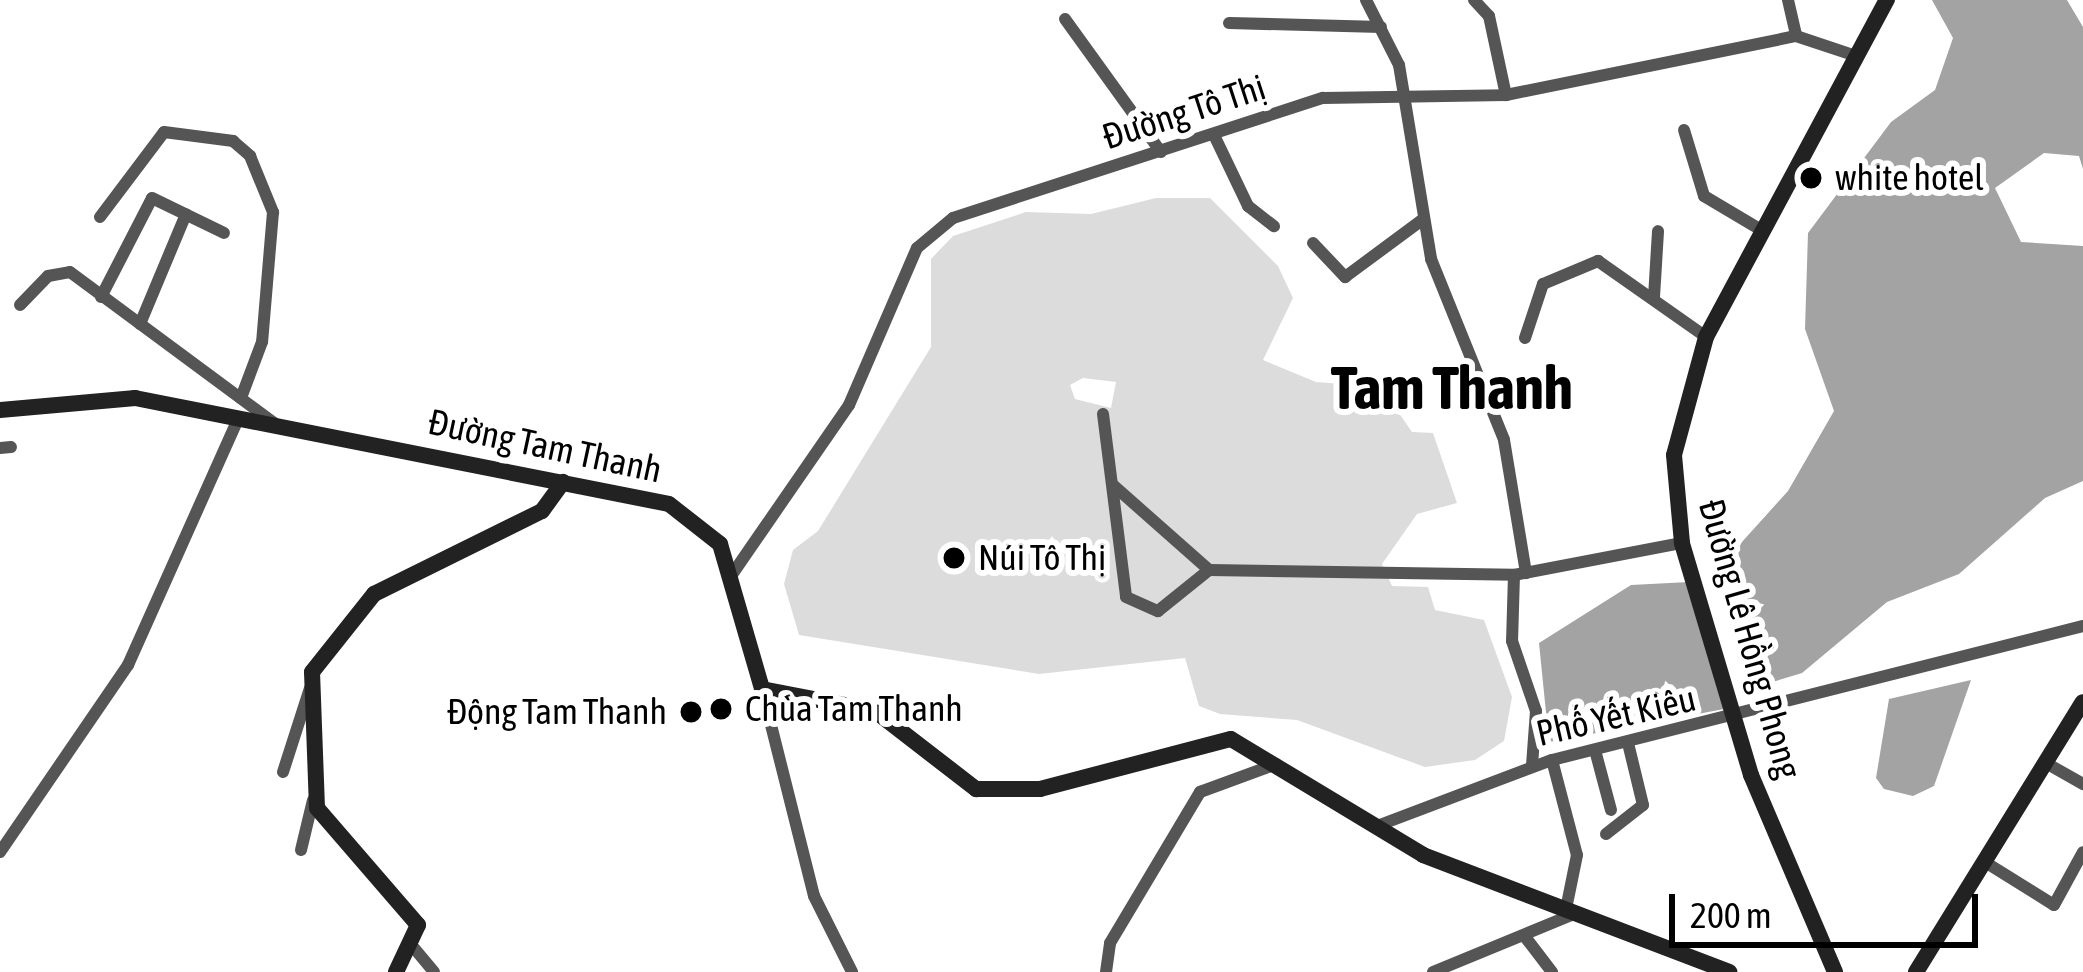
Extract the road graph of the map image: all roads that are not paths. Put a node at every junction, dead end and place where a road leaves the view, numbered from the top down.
1 (1366, 0) edge
2 (1474, 0) edge
3 (1788, 0) edge
4 (1887, 0) edge
5 (1065, 19) dead end
6 (1229, 23) dead end
7 (1381, 27) junction
8 (1796, 36) junction
9 (1856, 56) junction
10 (1506, 94) junction
11 (1407, 103) junction
12 (1684, 130) dead end
13 (1214, 135) junction
14 (1161, 152) junction
15 (186, 214) junction
16 (100, 217) dead end
17 (1422, 220) junction
18 (1274, 226) dead end
19 (1658, 231) dead end
20 (1763, 231) junction
21 (224, 233) dead end
22 (1313, 243) dead end
23 (101, 296) junction
24 (1654, 297) junction
25 (20, 305) dead end
26 (140, 324) junction
27 (1706, 337) junction
28 (1525, 338) dead end
29 (242, 398) junction
30 (0, 410) edge
31 (1102, 413) dead end
32 (238, 419) junction
33 (274, 424) junction
34 (1109, 479) junction
35 (562, 482) junction
36 (1682, 543) junction
37 (1209, 570) junction
38 (1520, 574) junction
39 (731, 576) junction
40 (2083, 626) edge
41 (310, 688) junction
42 (762, 688) junction
43 (2083, 703) edge
44 (1734, 719) junction
45 (1628, 743) junction
46 (1595, 751) junction
47 (1552, 760) junction
48 (1282, 762) junction
49 (2046, 763) junction
50 (1532, 766) junction
51 (283, 772) dead end
52 (2083, 784) edge
53 (313, 799) junction
54 (1611, 810) dead end
55 (1377, 826) junction
56 (1606, 834) dead end
57 (301, 850) dead end
58 (0, 852) edge
59 (2083, 852) edge
60 (1985, 862) junction
61 (1572, 910) junction
62 (1526, 938) junction
63 (414, 947) junction
64 (396, 972) edge
65 (434, 972) edge
66 (852, 972) edge
67 (1106, 972) edge
68 (1433, 972) edge
69 (1552, 972) edge
70 (1729, 972) edge
71 (1835, 972) edge
72 (1916, 972) edge

1 - 7 street
2 - 10 street
3 - 8 street
4 - 9 street, Đường Lê Hồng Phong
5 - 14 street
6 - 7 street
7 - 11 street
8 - 9 street, Đường Tô Thị
8 - 10 street, Đường Tô Thị
9 - 20 street, Đường Lê Hồng Phong
10 - 11 street, Đường Tô Thị
11 - 13 street, Đường Tô Thị
11 - 17 street
12 - 20 street
13 - 14 street, Đường Tô Thị
13 - 18 street
14 - 39 street, Đường Tô Thị
15 - 21 street
15 - 23 street
15 - 26 street
16 - 29 street
17 - 22 street
17 - 38 street
19 - 24 street
20 - 27 street, Đường Lê Hồng Phong
23 - 25 street
23 - 26 street
24 - 27 street
24 - 28 street
26 - 29 street
27 - 36 street, Đường Lê Hồng Phong
29 - 33 street
30 - 32 street, Đường Tam Thanh
31 - 34 street
32 - 33 street, Đường Tam Thanh
32 - 58 street
33 - 35 street, Đường Tam Thanh
34 - 37 street
34 - 37 street
35 - 39 street, Đường Tam Thanh
35 - 41 street
36 - 38 street
36 - 44 street, Đường Lê Hồng Phong
37 - 38 street
38 - 50 street
39 - 42 street, Đường Tam Thanh
40 - 44 street, Phố Yết Kiêu
41 - 51 street
41 - 53 street
42 - 48 street
42 - 66 street
43 - 49 street
44 - 45 street, Phố Yết Kiêu
44 - 71 street, Đường Lê Hồng Phong
45 - 46 street, Phố Yết Kiêu
45 - 56 street
46 - 47 street, Phố Yết Kiêu
46 - 54 street
47 - 50 street, Phố Yết Kiêu
47 - 61 street
48 - 55 street
48 - 67 street
49 - 52 street
49 - 60 street
50 - 55 street, Phố Yết Kiêu
53 - 57 street
53 - 63 street
55 - 61 street
59 - 60 street
60 - 72 street
61 - 62 street
61 - 70 street
62 - 68 street
62 - 69 street
63 - 64 street
63 - 65 street

